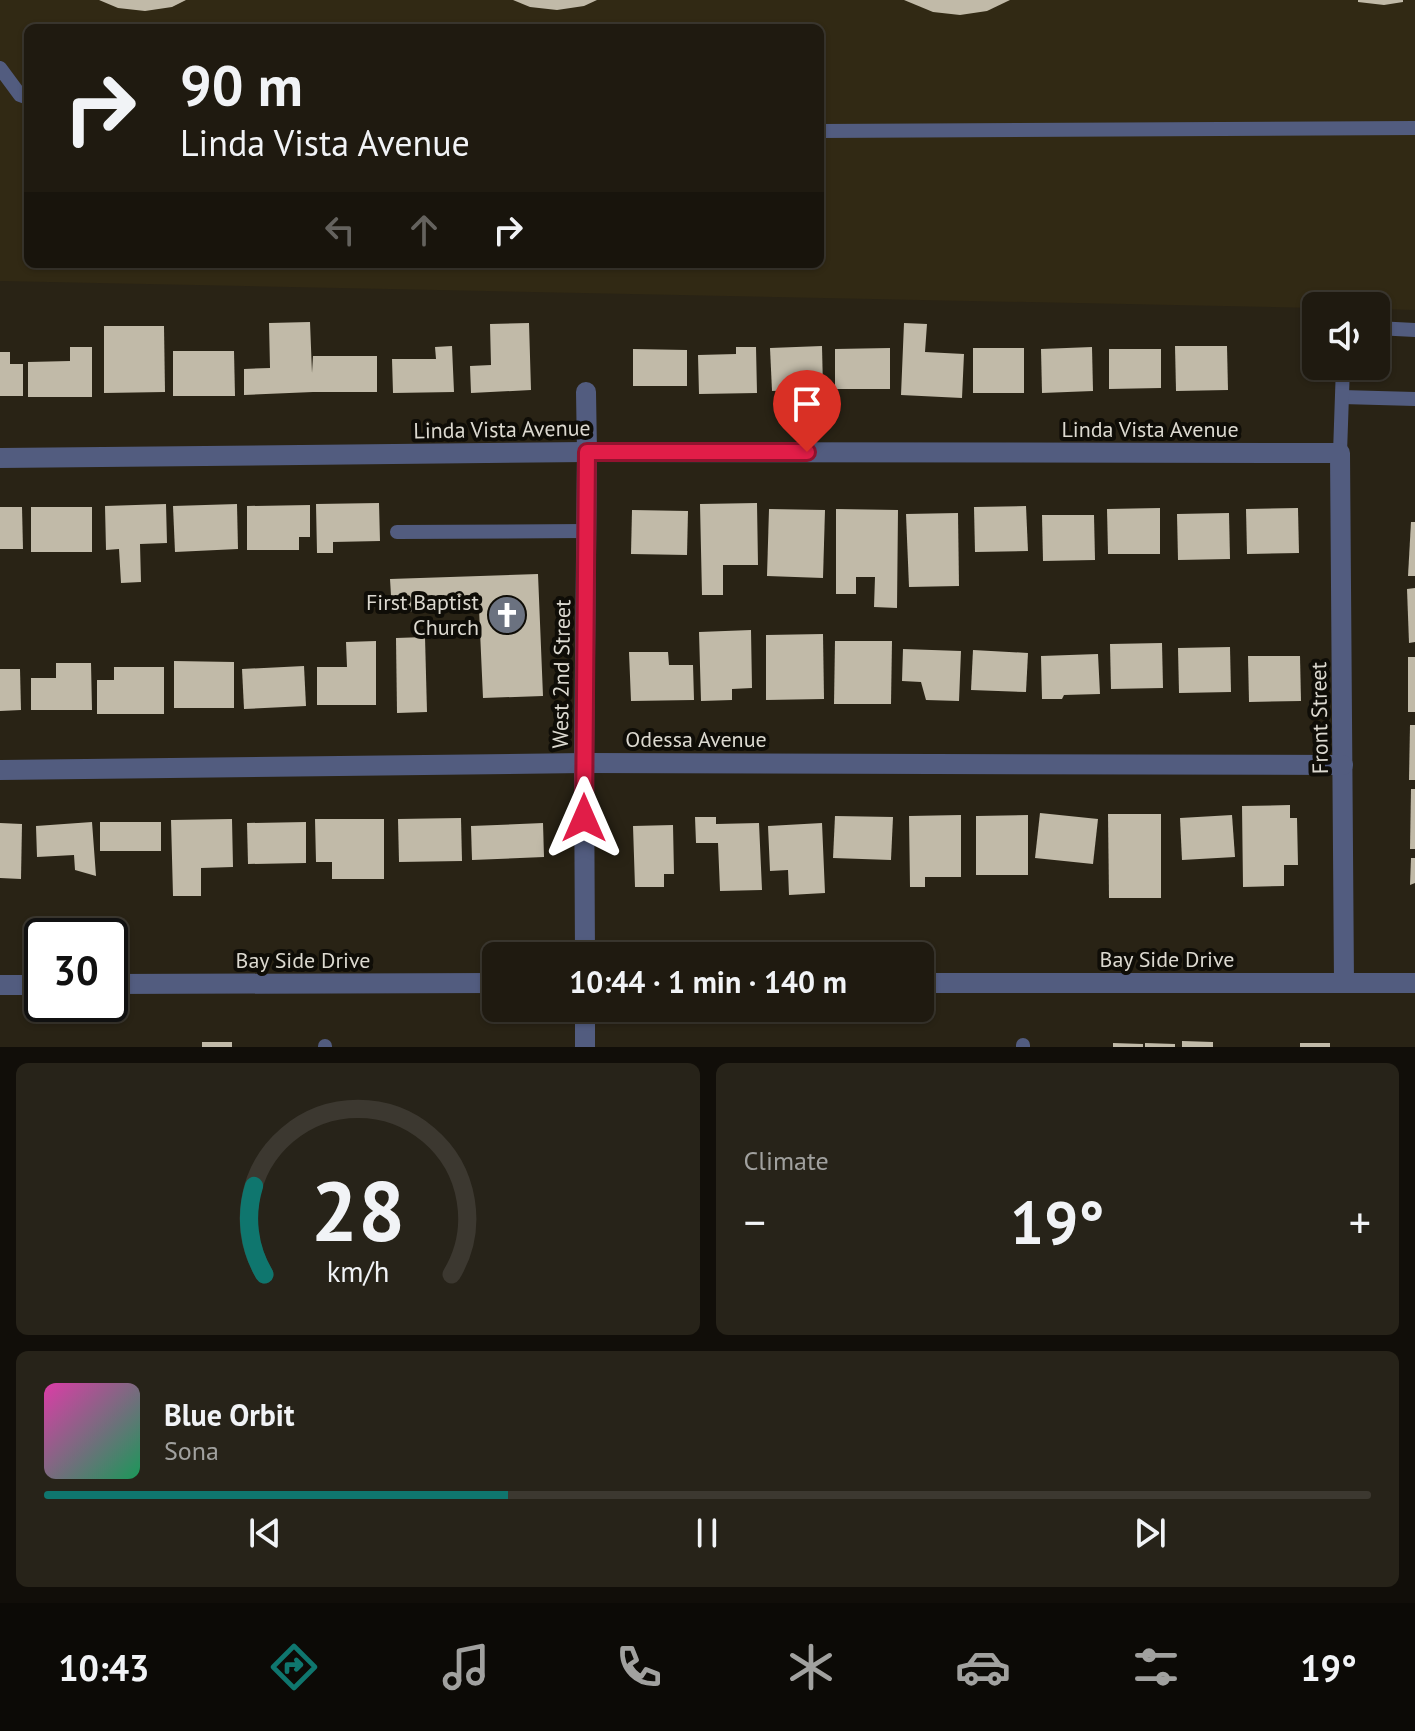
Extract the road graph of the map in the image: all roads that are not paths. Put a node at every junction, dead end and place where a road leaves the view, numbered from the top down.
1 (0, 68) edge
2 (24, 96) edge
3 (1415, 128) edge
4 (824, 131) edge
5 (1390, 329) edge
6 (1415, 330) edge
7 (1343, 380) edge
8 (586, 392) dead end
9 (1342, 397) junction
10 (1415, 399) edge
11 (587, 452) junction
12 (1340, 453) junction
13 (0, 458) edge
14 (586, 531) junction
15 (397, 532) dead end
16 (584, 763) junction
17 (1343, 765) junction
18 (0, 770) edge
19 (585, 942) edge
20 (482, 983) edge
21 (934, 983) edge
22 (1344, 983) junction
23 (1415, 983) edge
24 (128, 984) edge
25 (0, 985) edge
26 (24, 985) edge
27 (585, 1022) edge
28 (585, 1047) edge

1 - 2 lane
3 - 4 lane
5 - 6 lane
7 - 9 lane
8 - 11 street, West 2nd Street
9 - 10 lane
9 - 12 lane
11 - 12 street, Linda Vista Avenue
11 - 13 street, Linda Vista Avenue
11 - 14 street, West 2nd Street
12 - 17 street, Front Street
14 - 15 lane
14 - 16 street, West 2nd Street
16 - 17 street, Odessa Avenue
16 - 18 street, Odessa Avenue
16 - 19 street, West 2nd Street
17 - 22 street, Front Street
20 - 24 street, Bay Side Drive
21 - 22 street, Bay Side Drive
22 - 23 street, Bay Side Drive
25 - 26 street
27 - 28 street

